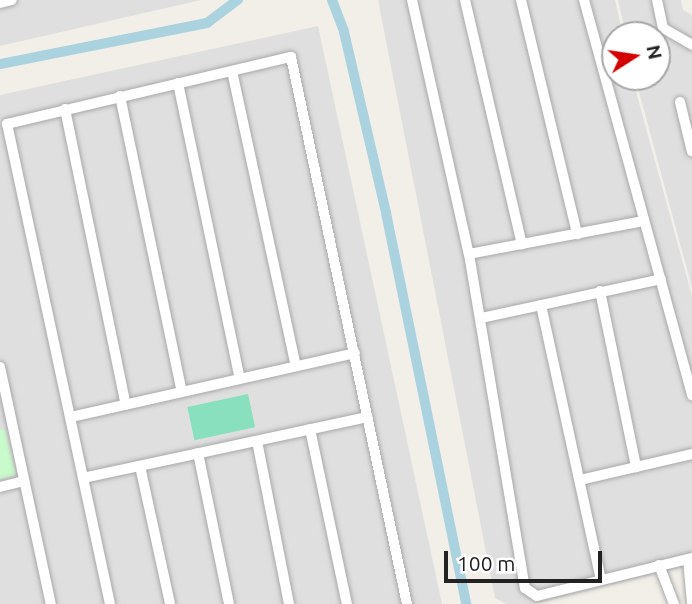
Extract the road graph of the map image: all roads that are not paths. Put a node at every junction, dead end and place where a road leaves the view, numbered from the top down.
1 (12, 0) edge
2 (412, 0) edge
3 (465, 0) edge
4 (521, 0) edge
5 (584, 0) edge
6 (657, 0) edge
7 (0, 3) edge
8 (692, 46) edge
9 (232, 71) junction
10 (178, 83) junction
11 (120, 96) junction
12 (680, 102) dead end
13 (65, 109) junction
14 (691, 146) edge
15 (645, 221) junction
16 (577, 234) junction
17 (522, 244) junction
18 (469, 254) junction
19 (661, 279) junction
20 (600, 291) junction
21 (541, 304) junction
22 (481, 318) junction
23 (355, 352) junction
24 (296, 366) junction
25 (0, 367) edge
26 (240, 379) junction
27 (182, 392) junction
28 (692, 396) edge
29 (126, 405) junction
30 (71, 417) junction
31 (368, 417) junction
32 (5, 421) edge
33 (310, 429) junction
34 (257, 441) junction
35 (198, 453) junction
36 (692, 454) edge
37 (140, 466) junction
38 (636, 467) junction
39 (83, 478) junction
40 (580, 480) junction
41 (24, 481) junction
42 (0, 487) edge
43 (690, 559) edge
44 (659, 565) junction
45 (601, 580) junction
46 (692, 603) edge
47 (51, 604) edge
48 (110, 604) edge
49 (170, 604) edge
50 (229, 604) edge
51 (289, 604) edge
52 (347, 604) edge
53 (407, 604) edge
54 (674, 604) edge

1 - 7 street
2 - 18 street
3 - 17 street
4 - 16 street
5 - 15 street
6 - 8 street
9 - 10 street
9 - 23 street
9 - 24 street
10 - 11 street
10 - 26 street
11 - 13 street
11 - 27 street
12 - 14 street
13 - 29 street
13 - 30 street
15 - 16 street
15 - 19 street
16 - 17 street
17 - 18 street
18 - 22 street
19 - 20 street
19 - 28 street
20 - 21 street
20 - 38 street
21 - 22 street
21 - 40 street
22 - 45 street
23 - 24 street
23 - 31 street
24 - 26 street
25 - 32 street
26 - 27 street
27 - 29 street
29 - 30 street
30 - 39 street
31 - 33 street
31 - 53 street
32 - 41 street
33 - 34 street
33 - 52 street
34 - 35 street
34 - 51 street
35 - 37 street
35 - 50 street
36 - 38 street
37 - 39 street
37 - 49 street
38 - 40 street
39 - 48 street
40 - 45 street
41 - 42 street
41 - 47 street
43 - 44 street
43 - 46 street
44 - 45 street
44 - 54 street

